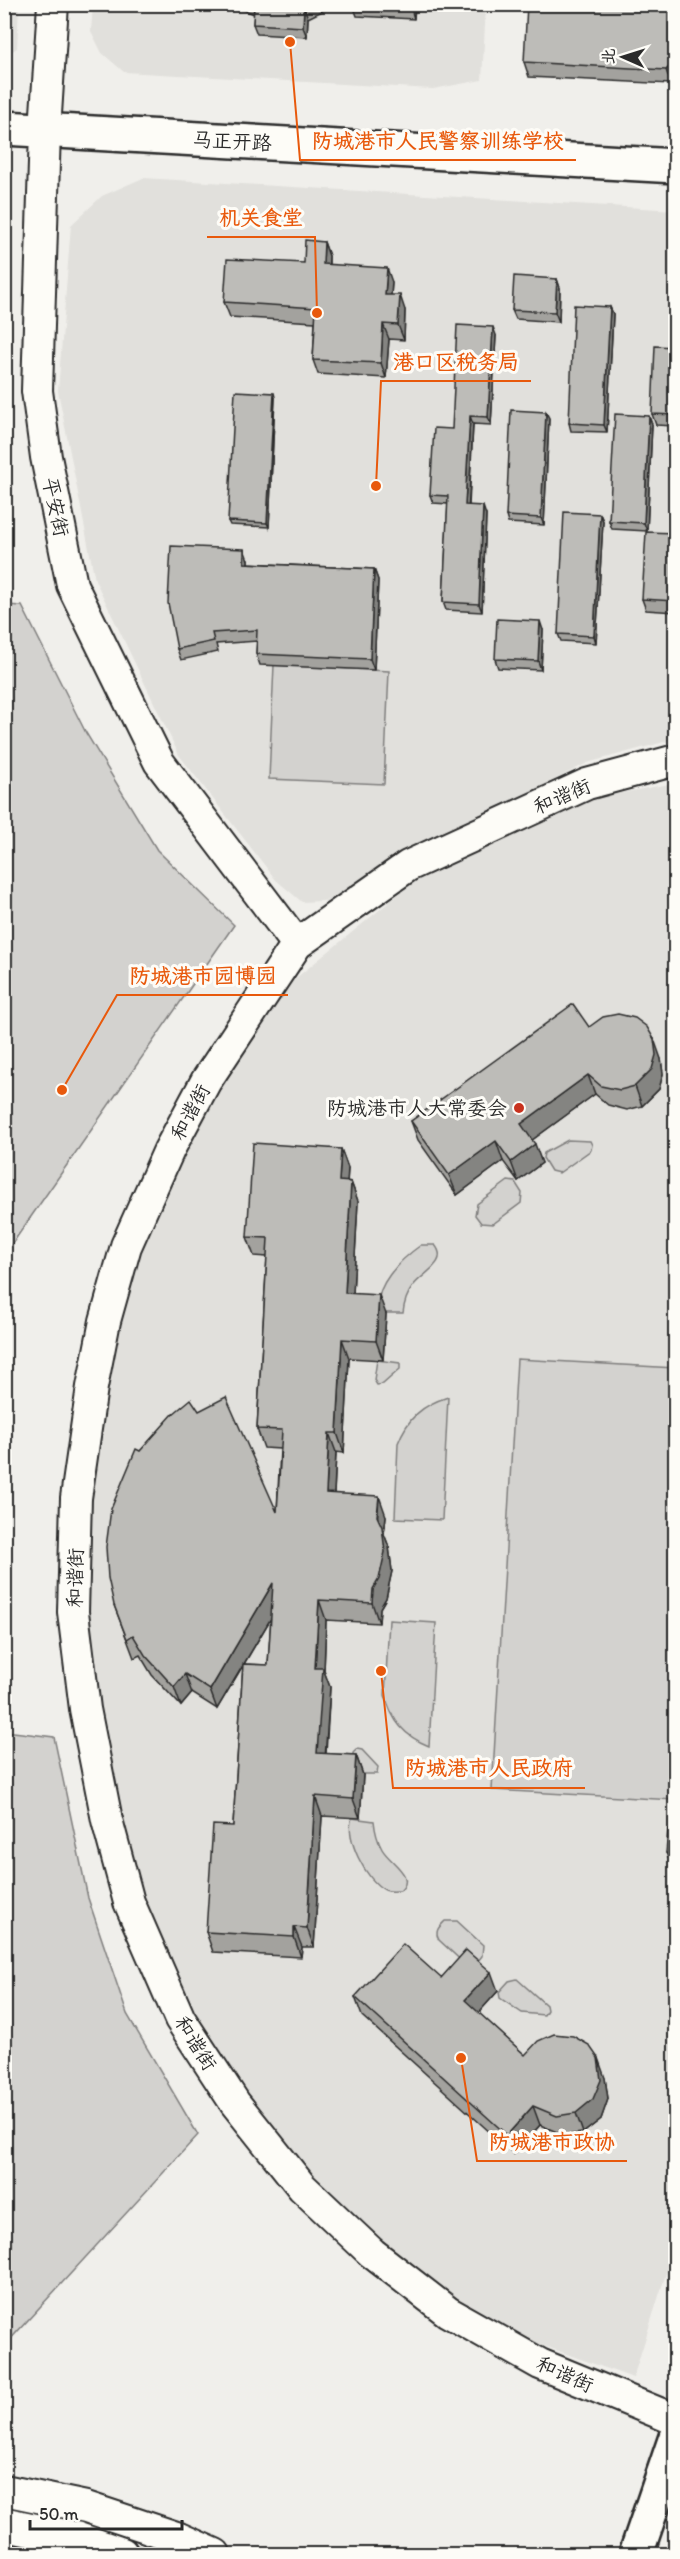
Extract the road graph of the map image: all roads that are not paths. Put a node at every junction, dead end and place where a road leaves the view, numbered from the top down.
1 (53, 4) edge
2 (4, 128) edge
3 (45, 130) junction
4 (675, 166) edge
5 (675, 760) edge
6 (297, 944) junction
7 (675, 2420) edge
8 (675, 2437) edge
9 (4, 2490) edge
10 (4, 2524) edge
11 (121, 2554) edge
12 (215, 2554) edge
13 (636, 2554) edge

1 - 3 street, 平安街
2 - 3 main road, 马正开路
3 - 4 main road, 马正开路
3 - 6 street, 平安街
5 - 6 street, 和谐街
6 - 7 street, 和谐街
8 - 13 main road
9 - 12 street
10 - 11 main road

